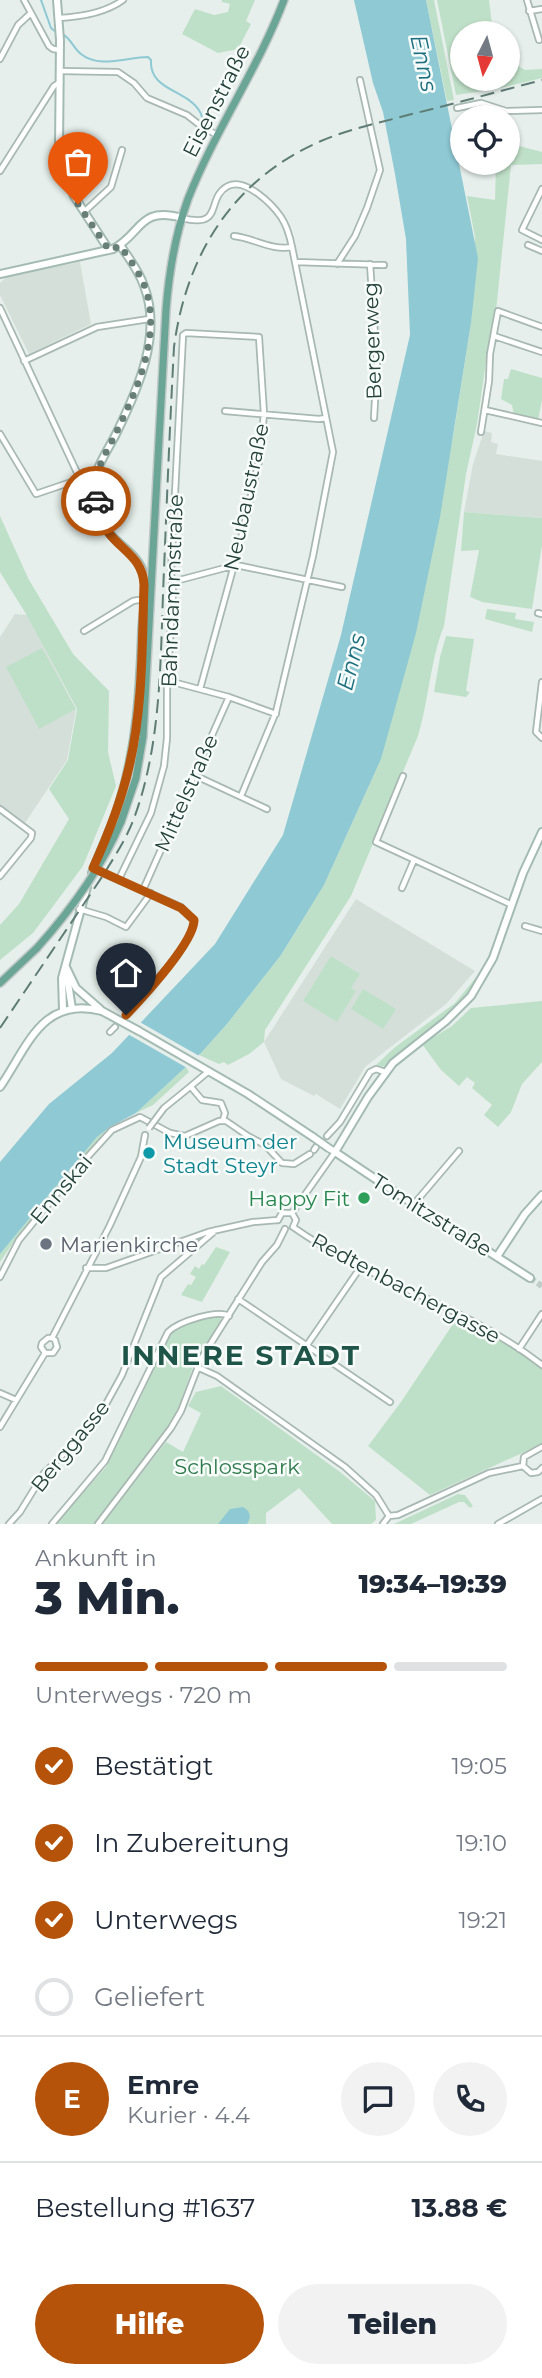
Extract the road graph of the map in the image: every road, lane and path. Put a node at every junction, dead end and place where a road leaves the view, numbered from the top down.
1 (24, 0) edge
2 (57, 0) edge
3 (123, 0) edge
4 (284, 0) edge
5 (527, 0) edge
6 (542, 9) edge
7 (529, 11) junction
8 (31, 13) junction
9 (58, 18) junction
10 (539, 40) dead end
11 (60, 50) junction
12 (0, 59) edge
13 (60, 71) junction
14 (360, 80) dead end
15 (60, 82) junction
16 (542, 110) edge
17 (520, 111) edge
18 (217, 135) junction
19 (122, 150) dead end
20 (0, 171) edge
21 (542, 189) edge
22 (83, 213) junction
23 (182, 218) junction
24 (542, 232) edge
25 (233, 236) dead end
26 (540, 239) edge
27 (528, 245) dead end
28 (120, 246) junction
29 (292, 247) junction
30 (109, 250) junction
31 (542, 251) edge
32 (296, 262) junction
33 (337, 264) junction
34 (370, 264) junction
35 (384, 265) dead end
36 (0, 274) edge
37 (0, 308) edge
38 (149, 318) junction
39 (542, 327) edge
40 (224, 334) joint
41 (494, 336) junction
42 (542, 352) edge
43 (24, 361) junction
44 (485, 410) junction
45 (225, 411) dead end
46 (264, 414) junction
47 (326, 418) junction
48 (374, 418) dead end
49 (542, 424) edge
50 (481, 432) dead end
51 (0, 434) edge
52 (80, 479) junction
53 (94, 480) junction
54 (233, 565) junction
55 (307, 580) junction
56 (172, 582) junction
57 (342, 587) dead end
58 (144, 599) junction
59 (84, 631) dead end
60 (169, 681) junction
61 (542, 682) edge
62 (200, 689) junction
63 (229, 697) junction
64 (276, 714) junction
65 (542, 738) edge
66 (194, 775) junction
67 (403, 776) dead end
68 (241, 796) junction
69 (0, 809) edge
70 (267, 809) dead end
71 (542, 832) edge
72 (414, 860) junction
73 (93, 868) junction
74 (0, 876) edge
75 (120, 879) junction
76 (402, 888) dead end
77 (143, 890) junction
78 (150, 893) junction
79 (512, 905) junction
80 (79, 909) junction
81 (525, 926) dead end
82 (542, 930) edge
83 (65, 965) junction
84 (0, 983) edge
85 (72, 1009) junction
86 (63, 1010) junction
87 (102, 1011) junction
88 (126, 1015) dead end
89 (115, 1027) dead end
90 (110, 1032) dead end
91 (209, 1071) junction
92 (385, 1072) junction
93 (0, 1087) edge
94 (191, 1087) junction
95 (223, 1120) junction
96 (149, 1128) dead end
97 (145, 1135) dead end
98 (327, 1136) dead end
99 (332, 1150) junction
100 (313, 1151) dead end
101 (460, 1151) dead end
102 (542, 1195) edge
103 (414, 1205) junction
104 (292, 1213) junction
105 (278, 1220) junction
106 (293, 1227) junction
107 (285, 1229) junction
108 (216, 1230) junction
109 (498, 1255) junction
110 (86, 1268) junction
111 (360, 1268) junction
112 (0, 1277) edge
113 (530, 1278) tunnel mouth
114 (238, 1299) junction
115 (542, 1314) edge
116 (229, 1315) junction
117 (52, 1338) junction
118 (307, 1346) junction
119 (519, 1349) junction
120 (45, 1353) junction
121 (542, 1365) edge
122 (197, 1367) junction
123 (0, 1393) edge
124 (16, 1400) junction
125 (390, 1402) dead end
126 (0, 1427) edge
127 (542, 1447) edge
128 (523, 1466) junction
129 (542, 1468) edge
130 (542, 1499) edge
131 (389, 1516) junction
132 (9, 1524) edge
133 (52, 1524) edge
134 (98, 1524) edge
135 (383, 1524) edge
136 (498, 1524) edge

1 - 8 street
2 - 9 street
3 - 9 street
4 - 18 main road, Eisenstraße
5 - 7 street
6 - 7 street
7 - 10 street
8 - 11 street
8 - 12 street
9 - 11 street
11 - 13 street
13 - 15 street
13 - 18 street
14 - 33 street, Bergerweg
15 - 20 street
15 - 22 street
16 - 17 street
18 - 23 main road, Eisenstraße
19 - 22 street
21 - 26 street
22 - 30 street
23 - 28 street
23 - 29 street
23 - 84 main road, Eisenstraße, bridge
24 - 26 street
25 - 29 street
27 - 31 street
28 - 30 street
28 - 38 street
29 - 32 street
30 - 36 street
32 - 33 street, Bergerweg
32 - 47 street
33 - 34 street, Bergerweg
34 - 35 street, Bergerweg
34 - 48 street, Bergerweg
37 - 43 street
38 - 43 street
38 - 53 street
39 - 41 street
40 - 46 street, Neubaustraße
40 - 56 street, Bahndammstraße
41 - 42 street
41 - 44 street
43 - 52 street
44 - 49 street
44 - 50 street
45 - 46 street
46 - 47 street
46 - 54 street, Neubaustraße
47 - 55 street
51 - 52 street
52 - 53 street
53 - 58 street
54 - 55 street
54 - 56 street
54 - 62 street, Neubaustraße
55 - 57 street
55 - 64 street
56 - 60 street, Bahndammstraße
58 - 59 street
58 - 73 street
60 - 62 street
60 - 75 street, Bahndammstraße
61 - 65 street
62 - 63 street
63 - 64 street
63 - 66 street, Mittelstraße
64 - 68 street
66 - 68 street
66 - 77 street, Mittelstraße
67 - 72 street
68 - 70 street
69 - 74 street
71 - 79 street
72 - 76 street
72 - 79 street
73 - 75 street
73 - 80 street
75 - 77 street
77 - 78 street
78 - 80 street
78 - 88 street
79 - 92 street
80 - 83 street
81 - 82 street
83 - 85 street
83 - 86 street
83 - 87 street
85 - 86 street
85 - 87 street
86 - 93 street
87 - 91 street, Tomitzstraße, bridge
89 - 90 street
91 - 94 street
91 - 99 street, Tomitzstraße, bridge
92 - 98 street
92 - 99 street
94 - 95 street
94 - 96 street, bridge
95 - 100 street
95 - 112 street, Ennskai
97 - 110 street
99 - 103 street, Tomitzstraße
99 - 104 street
101 - 103 street
102 - 109 street
103 - 109 street, Tomitzstraße
104 - 105 street
104 - 106 street
105 - 107 street
105 - 108 street
106 - 107 street
106 - 111 street, Redtenbachergasse
107 - 114 street
108 - 110 street
108 - 132 street, Berggasse
109 - 113 street, Tomitzstraße
110 - 117 street
111 - 118 street
111 - 119 street, Redtenbachergasse
114 - 116 street
114 - 118 street
115 - 119 street
116 - 122 street
116 - 133 street
117 - 120 street
117 - 120 street
118 - 125 street
119 - 121 street, Redtenbachergasse
120 - 124 street
122 - 131 street
122 - 134 street
123 - 124 street
124 - 126 street
127 - 128 street
128 - 129 street
128 - 131 street
130 - 136 street
131 - 135 street

